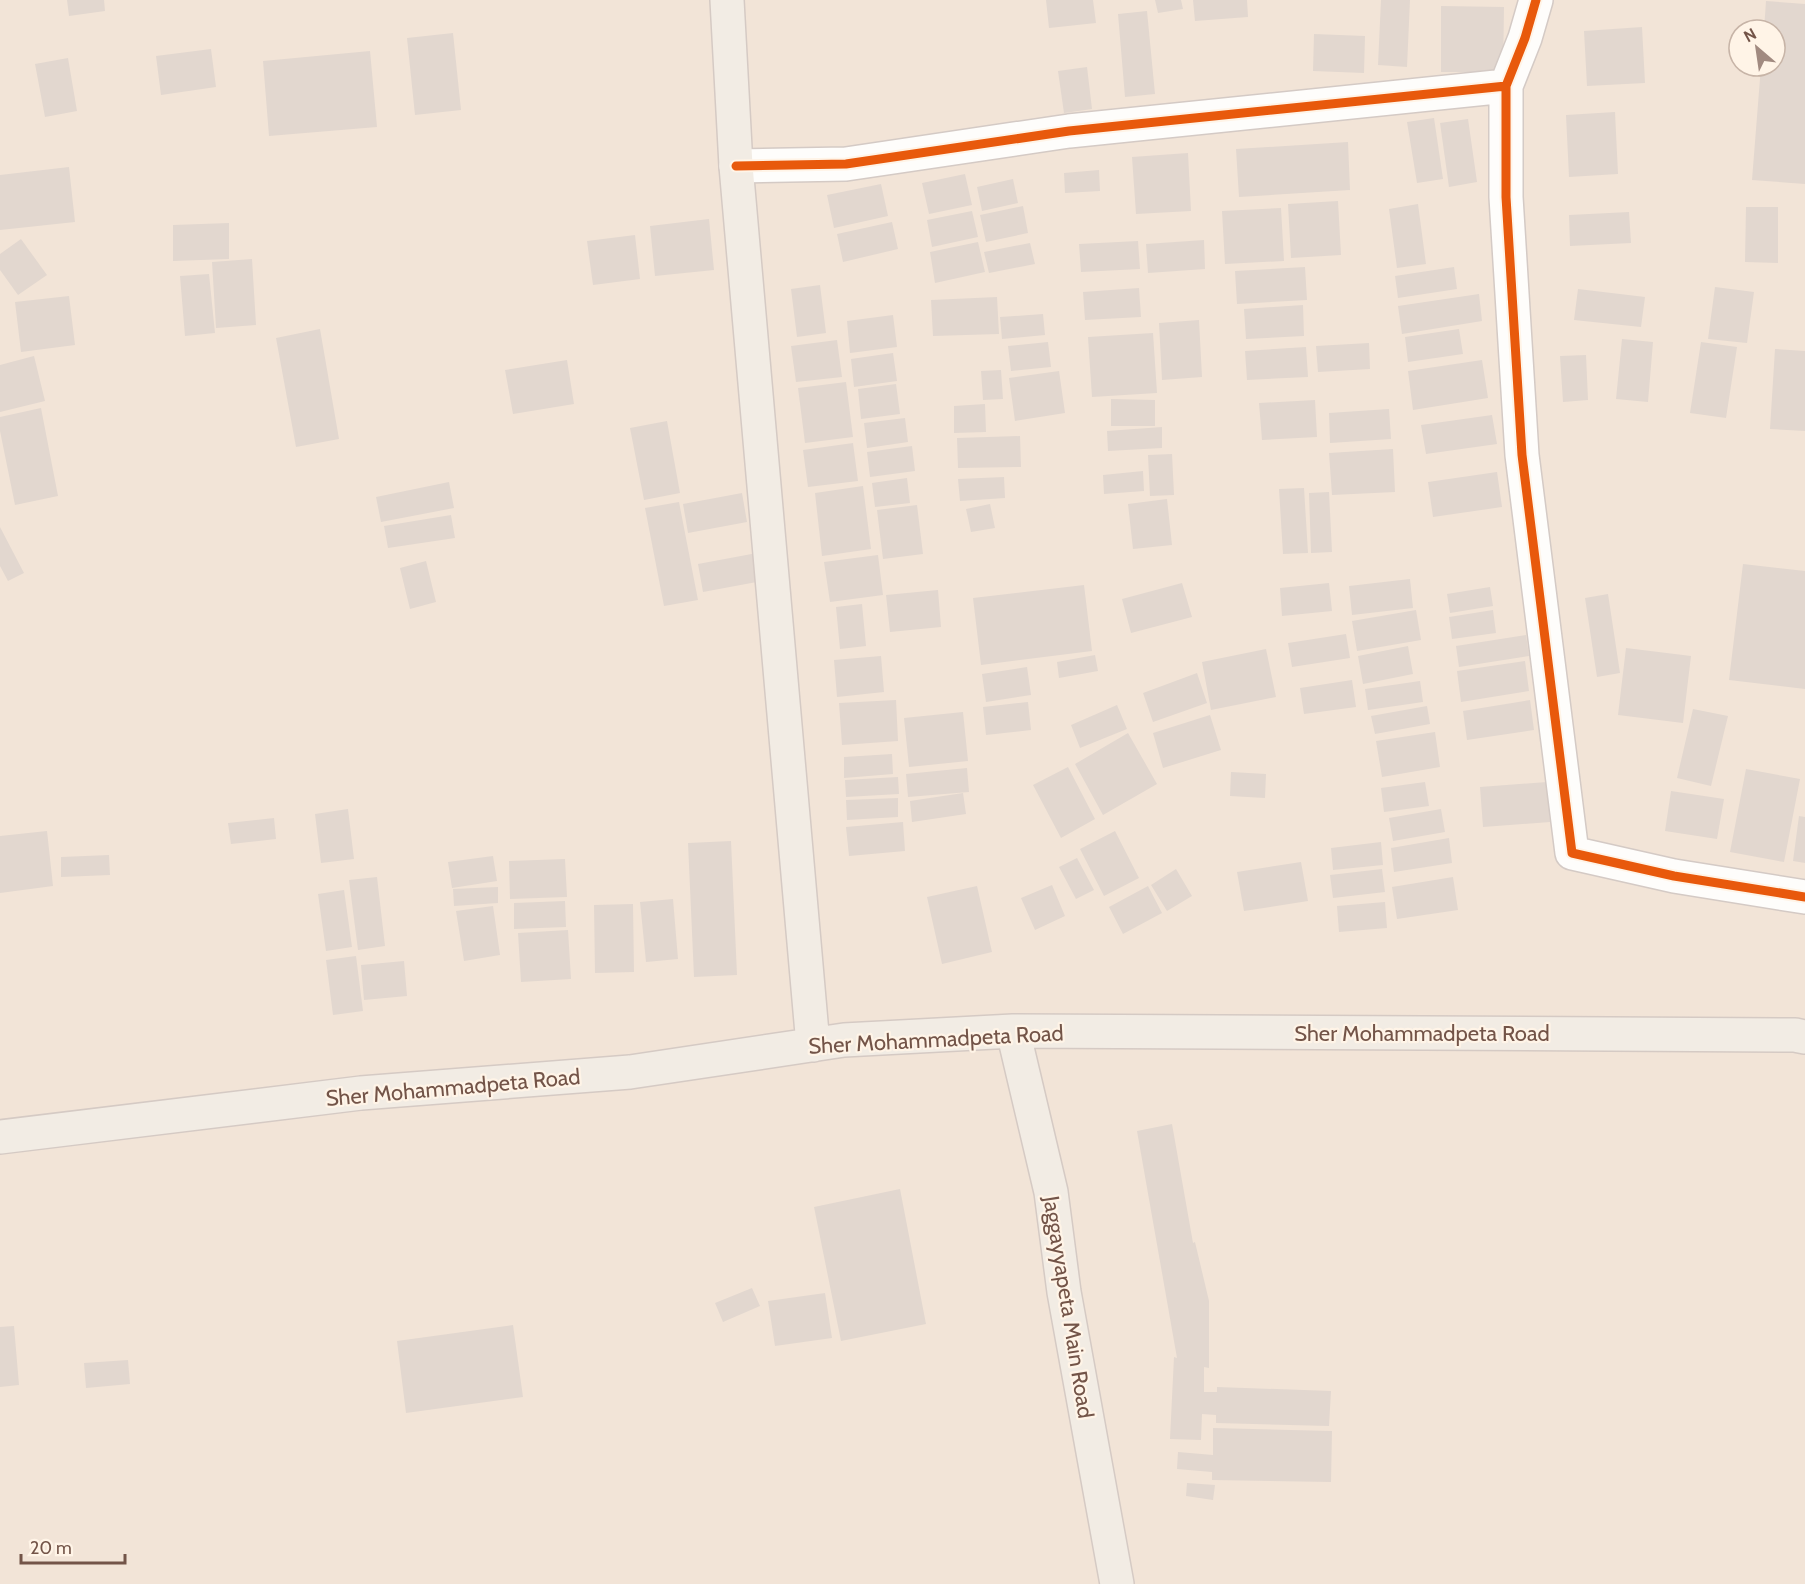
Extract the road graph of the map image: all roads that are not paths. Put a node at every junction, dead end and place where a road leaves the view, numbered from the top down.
1 (727, 0) edge
2 (1536, 0) edge
3 (1506, 86) junction
4 (736, 166) junction
5 (1805, 897) edge
6 (1013, 1031) junction
7 (1805, 1037) edge
8 (813, 1045) junction
9 (0, 1137) edge
10 (1117, 1584) edge

1 - 4 main road
2 - 3 street
3 - 4 street
3 - 5 street
4 - 8 main road
6 - 7 main road, Sher Mohammadpeta Road
6 - 8 main road, Sher Mohammadpeta Road
6 - 10 main road, Jaggayyapeta Main Road
8 - 9 main road, Sher Mohammadpeta Road

